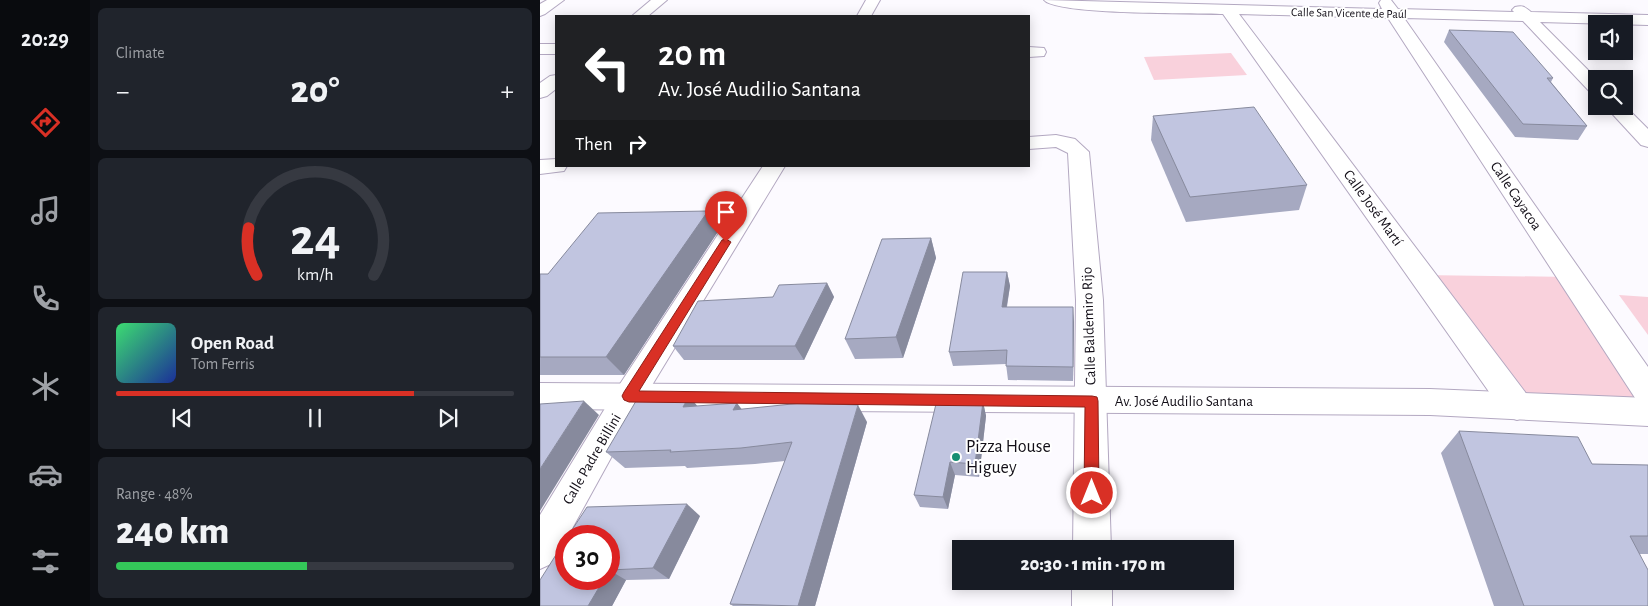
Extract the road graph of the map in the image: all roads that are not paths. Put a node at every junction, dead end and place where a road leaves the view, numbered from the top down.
1 (557, 0) edge
2 (660, 0) edge
3 (873, 0) edge
4 (1051, 0) edge
5 (1510, 0) edge
6 (1636, 4) dead end
7 (1201, 5) edge
8 (1260, 6) edge
9 (1388, 7) edge
10 (540, 11) edge
11 (1229, 11) junction
12 (1648, 14) edge
13 (640, 15) edge
14 (865, 15) edge
15 (1528, 18) junction
16 (1648, 20) edge
17 (540, 49) edge
18 (555, 49) edge
19 (1588, 80) edge
20 (555, 81) edge
21 (540, 92) edge
22 (1622, 115) edge
23 (1648, 142) edge
24 (1030, 143) edge
25 (540, 166) edge
26 (555, 166) edge
27 (773, 167) edge
28 (1648, 392) edge
29 (540, 396) edge
30 (629, 396) junction
31 (1092, 401) junction
32 (1517, 406) junction
33 (1648, 412) edge
34 (1092, 540) edge
35 (540, 550) edge
36 (1092, 590) edge
37 (1092, 606) edge

1 - 10 street
2 - 13 street
3 - 14 street
4 - 7 street, Calle San Vicente de Paúl
5 - 15 street
6 - 12 street
7 - 11 street, Calle San Vicente de Paúl
8 - 9 street, Calle San Vicente de Paúl
8 - 11 street, Calle San Vicente de Paúl
9 - 15 street, Calle San Vicente de Paúl
9 - 28 street, Calle Cayacoa
11 - 32 street, Calle José Martí
15 - 16 street, Calle San Vicente de Paúl
15 - 19 street
17 - 18 street
20 - 21 street
22 - 23 street
24 - 31 street, Calle Baldemiro Rijo
25 - 26 street
27 - 30 street, Calle Padre Billini
29 - 30 street, Av. José Audilio Santana
30 - 31 street, Av. José Audilio Santana
30 - 35 street, Calle Padre Billini
31 - 32 street, Av. José Audilio Santana
31 - 34 street, Calle Baldemiro Rijo
32 - 33 street, Av. José Audilio Santana
36 - 37 street

